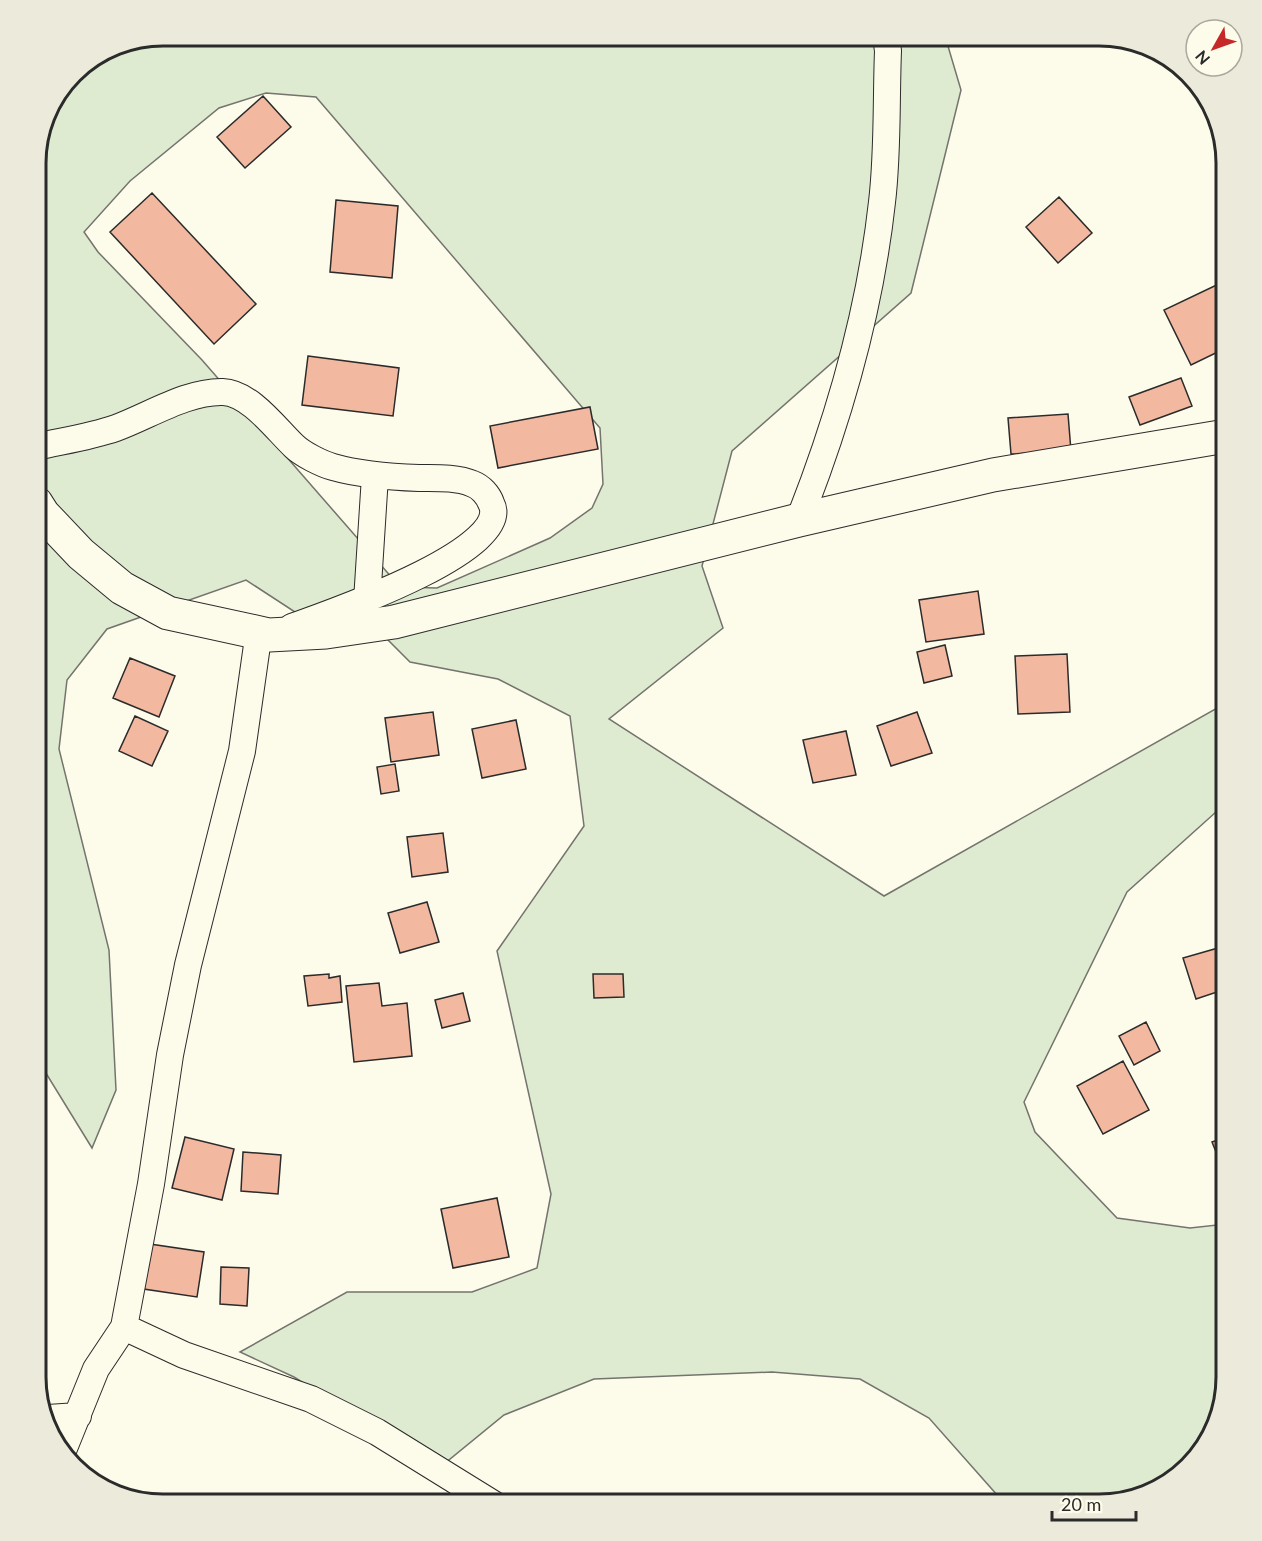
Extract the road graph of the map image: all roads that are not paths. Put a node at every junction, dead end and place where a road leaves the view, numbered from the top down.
1 (887, 47) edge
2 (1216, 438) edge
3 (47, 444) edge
4 (375, 476) junction
5 (47, 518) edge
6 (799, 520) junction
7 (367, 601) junction
8 (264, 633) junction
9 (124, 1327) junction
10 (78, 1416) junction
11 (53, 1418) edge
12 (66, 1443) edge
13 (477, 1494) edge

1 - 6 street
2 - 6 main road
3 - 4 street
4 - 7 street
4 - 7 street
5 - 8 main road
6 - 8 main road
7 - 8 street
8 - 9 street
9 - 10 street
9 - 13 street
10 - 11 street
10 - 12 street

